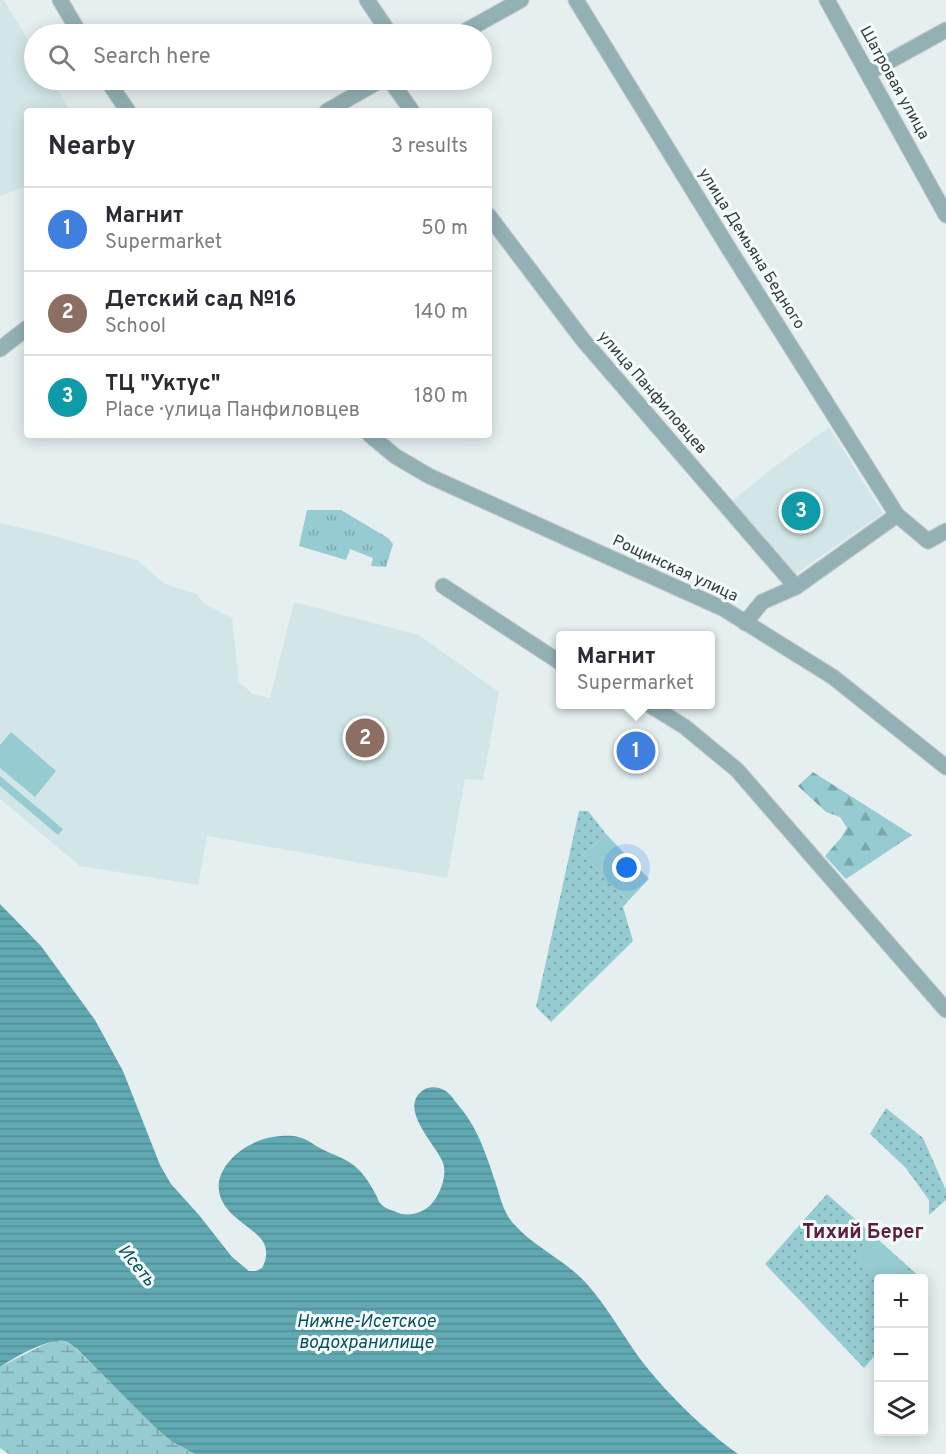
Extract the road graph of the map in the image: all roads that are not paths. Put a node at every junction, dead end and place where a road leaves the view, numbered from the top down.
1 (60, 0) edge
2 (367, 0) edge
3 (521, 0) edge
4 (576, 0) edge
5 (827, 0) edge
6 (74, 24) edge
7 (383, 24) edge
8 (478, 24) edge
9 (946, 30) edge
10 (867, 73) junction
11 (114, 90) edge
12 (364, 90) edge
13 (397, 90) edge
14 (126, 108) edge
15 (332, 108) edge
16 (410, 108) edge
17 (946, 215) edge
18 (492, 220) edge
19 (24, 330) edge
20 (0, 349) edge
21 (374, 438) edge
22 (897, 515) junction
23 (946, 531) edge
24 (443, 586) dead end
25 (796, 587) junction
26 (746, 623) junction
27 (556, 660) edge
28 (655, 709) edge
29 (946, 767) edge
30 (946, 1010) edge

1 - 6 street
2 - 7 street
3 - 8 street
4 - 22 street, улица Демьяна Бедного
5 - 10 street, Шатровая улица
9 - 10 street
10 - 17 street, Шатровая улица
11 - 14 street
12 - 15 street
13 - 16 street
18 - 25 street, улица Панфиловцев
19 - 20 street
21 - 26 street, Рощинская улица
22 - 23 street, улица Демьяна Бедного
22 - 25 street
24 - 27 street
25 - 26 street
26 - 29 street, Рощинская улица
28 - 30 street

